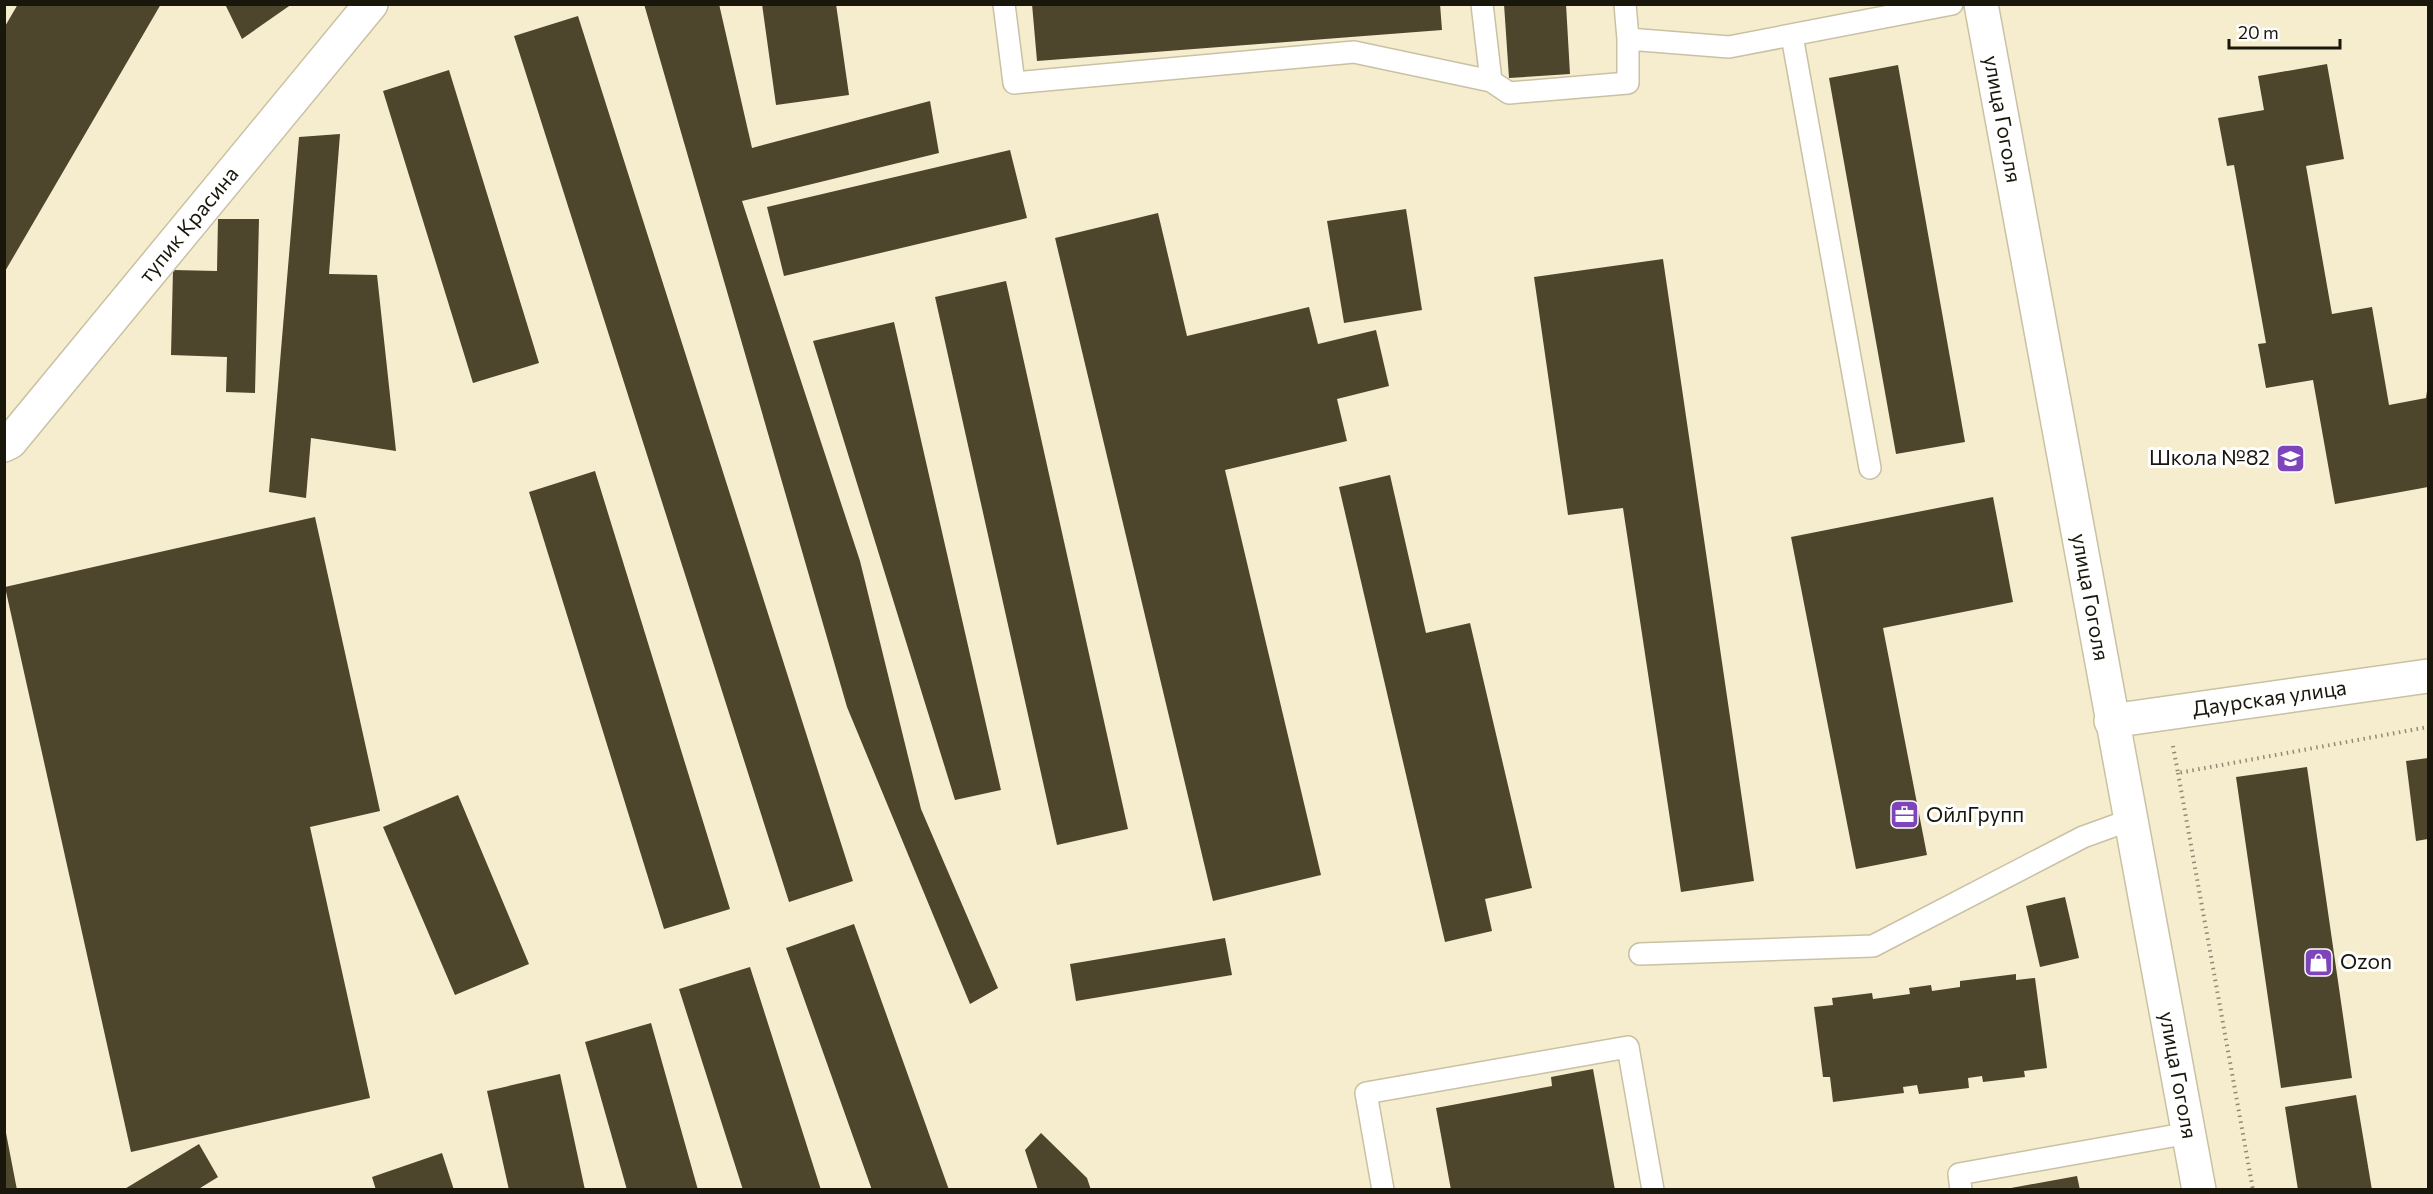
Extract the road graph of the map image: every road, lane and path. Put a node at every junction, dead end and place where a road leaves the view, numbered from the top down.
1 (371, 4) edge
2 (1004, 4) edge
3 (1482, 4) edge
4 (1625, 4) edge
5 (1952, 4) edge
6 (1981, 4) edge
7 (1792, 36) junction
8 (1628, 39) junction
9 (1491, 81) junction
10 (4, 445) edge
11 (1870, 468) dead end
12 (2428, 676) edge
13 (2167, 713) junction
14 (2112, 721) junction
15 (2428, 727) edge
16 (2178, 772) junction
17 (2130, 820) junction
18 (1640, 954) dead end
19 (2188, 1133) junction
20 (1383, 1190) edge
21 (1653, 1190) edge
22 (1961, 1190) edge
23 (2199, 1190) edge
24 (2253, 1190) edge

1 - 10 street, тупик Красина
2 - 9 lane
3 - 9 lane
4 - 8 lane
5 - 7 lane
6 - 14 street, улица Гоголя
7 - 8 lane
7 - 11 lane
8 - 9 lane
12 - 13 street, Даурская улица
13 - 14 street, Даурская улица
13 - 16 path
14 - 17 street, улица Гоголя
15 - 16 path
16 - 24 path
17 - 18 lane
17 - 19 street, улица Гоголя
19 - 22 lane
19 - 23 street, улица Гоголя
20 - 21 lane

